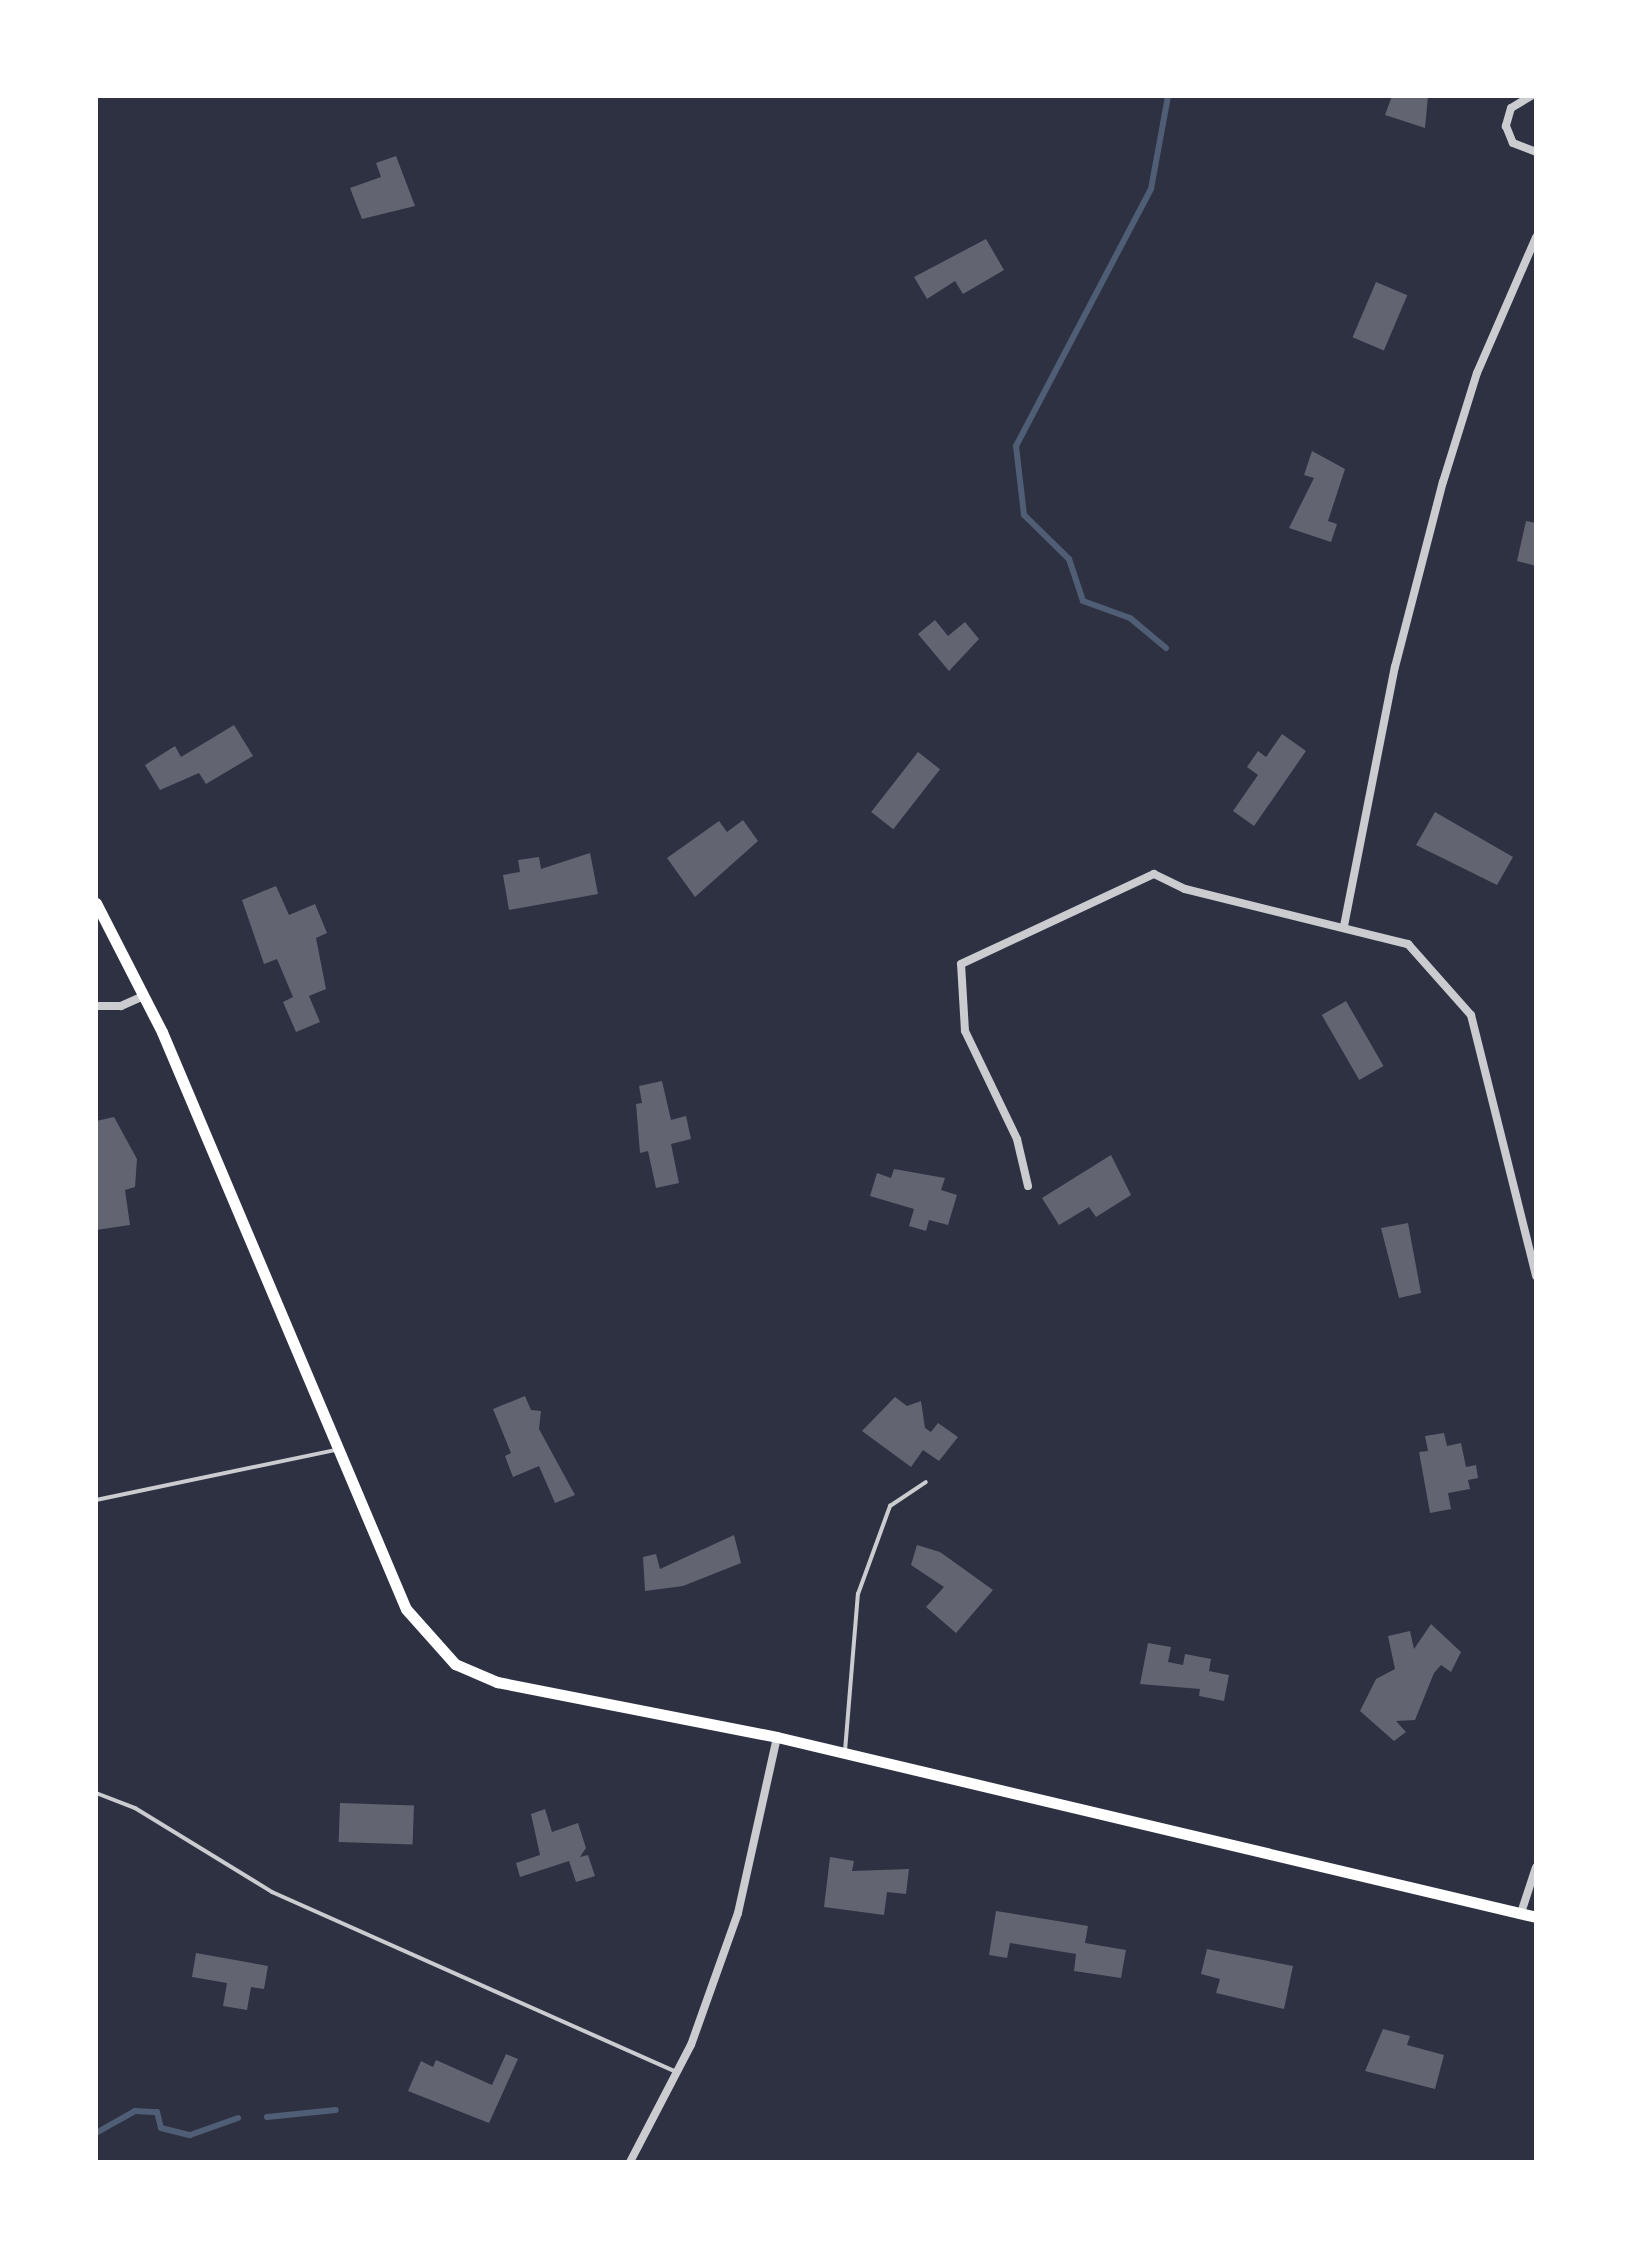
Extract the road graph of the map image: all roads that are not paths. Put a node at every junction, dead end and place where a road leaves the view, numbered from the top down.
1 (1531, 96) edge
2 (1536, 152) edge
3 (1536, 237) edge
4 (96, 903) edge
5 (1344, 926) junction
6 (143, 996) junction
7 (96, 1006) edge
8 (1028, 1186) dead end
9 (1536, 1276) edge
10 (342, 1448) junction
11 (926, 1482) dead end
12 (96, 1500) edge
13 (777, 1737) junction
14 (845, 1754) junction
15 (96, 1793) edge
16 (1536, 1867) edge
17 (1521, 1913) junction
18 (1536, 1917) edge
19 (677, 2072) junction
20 (630, 2162) edge

1 - 2 street
3 - 5 street
4 - 6 main road
5 - 8 street
5 - 9 street
6 - 7 street
6 - 10 main road
10 - 12 lane
10 - 13 main road
11 - 14 lane
13 - 14 main road
13 - 19 street
14 - 17 main road
15 - 19 lane
16 - 17 street
17 - 18 main road
19 - 20 street

